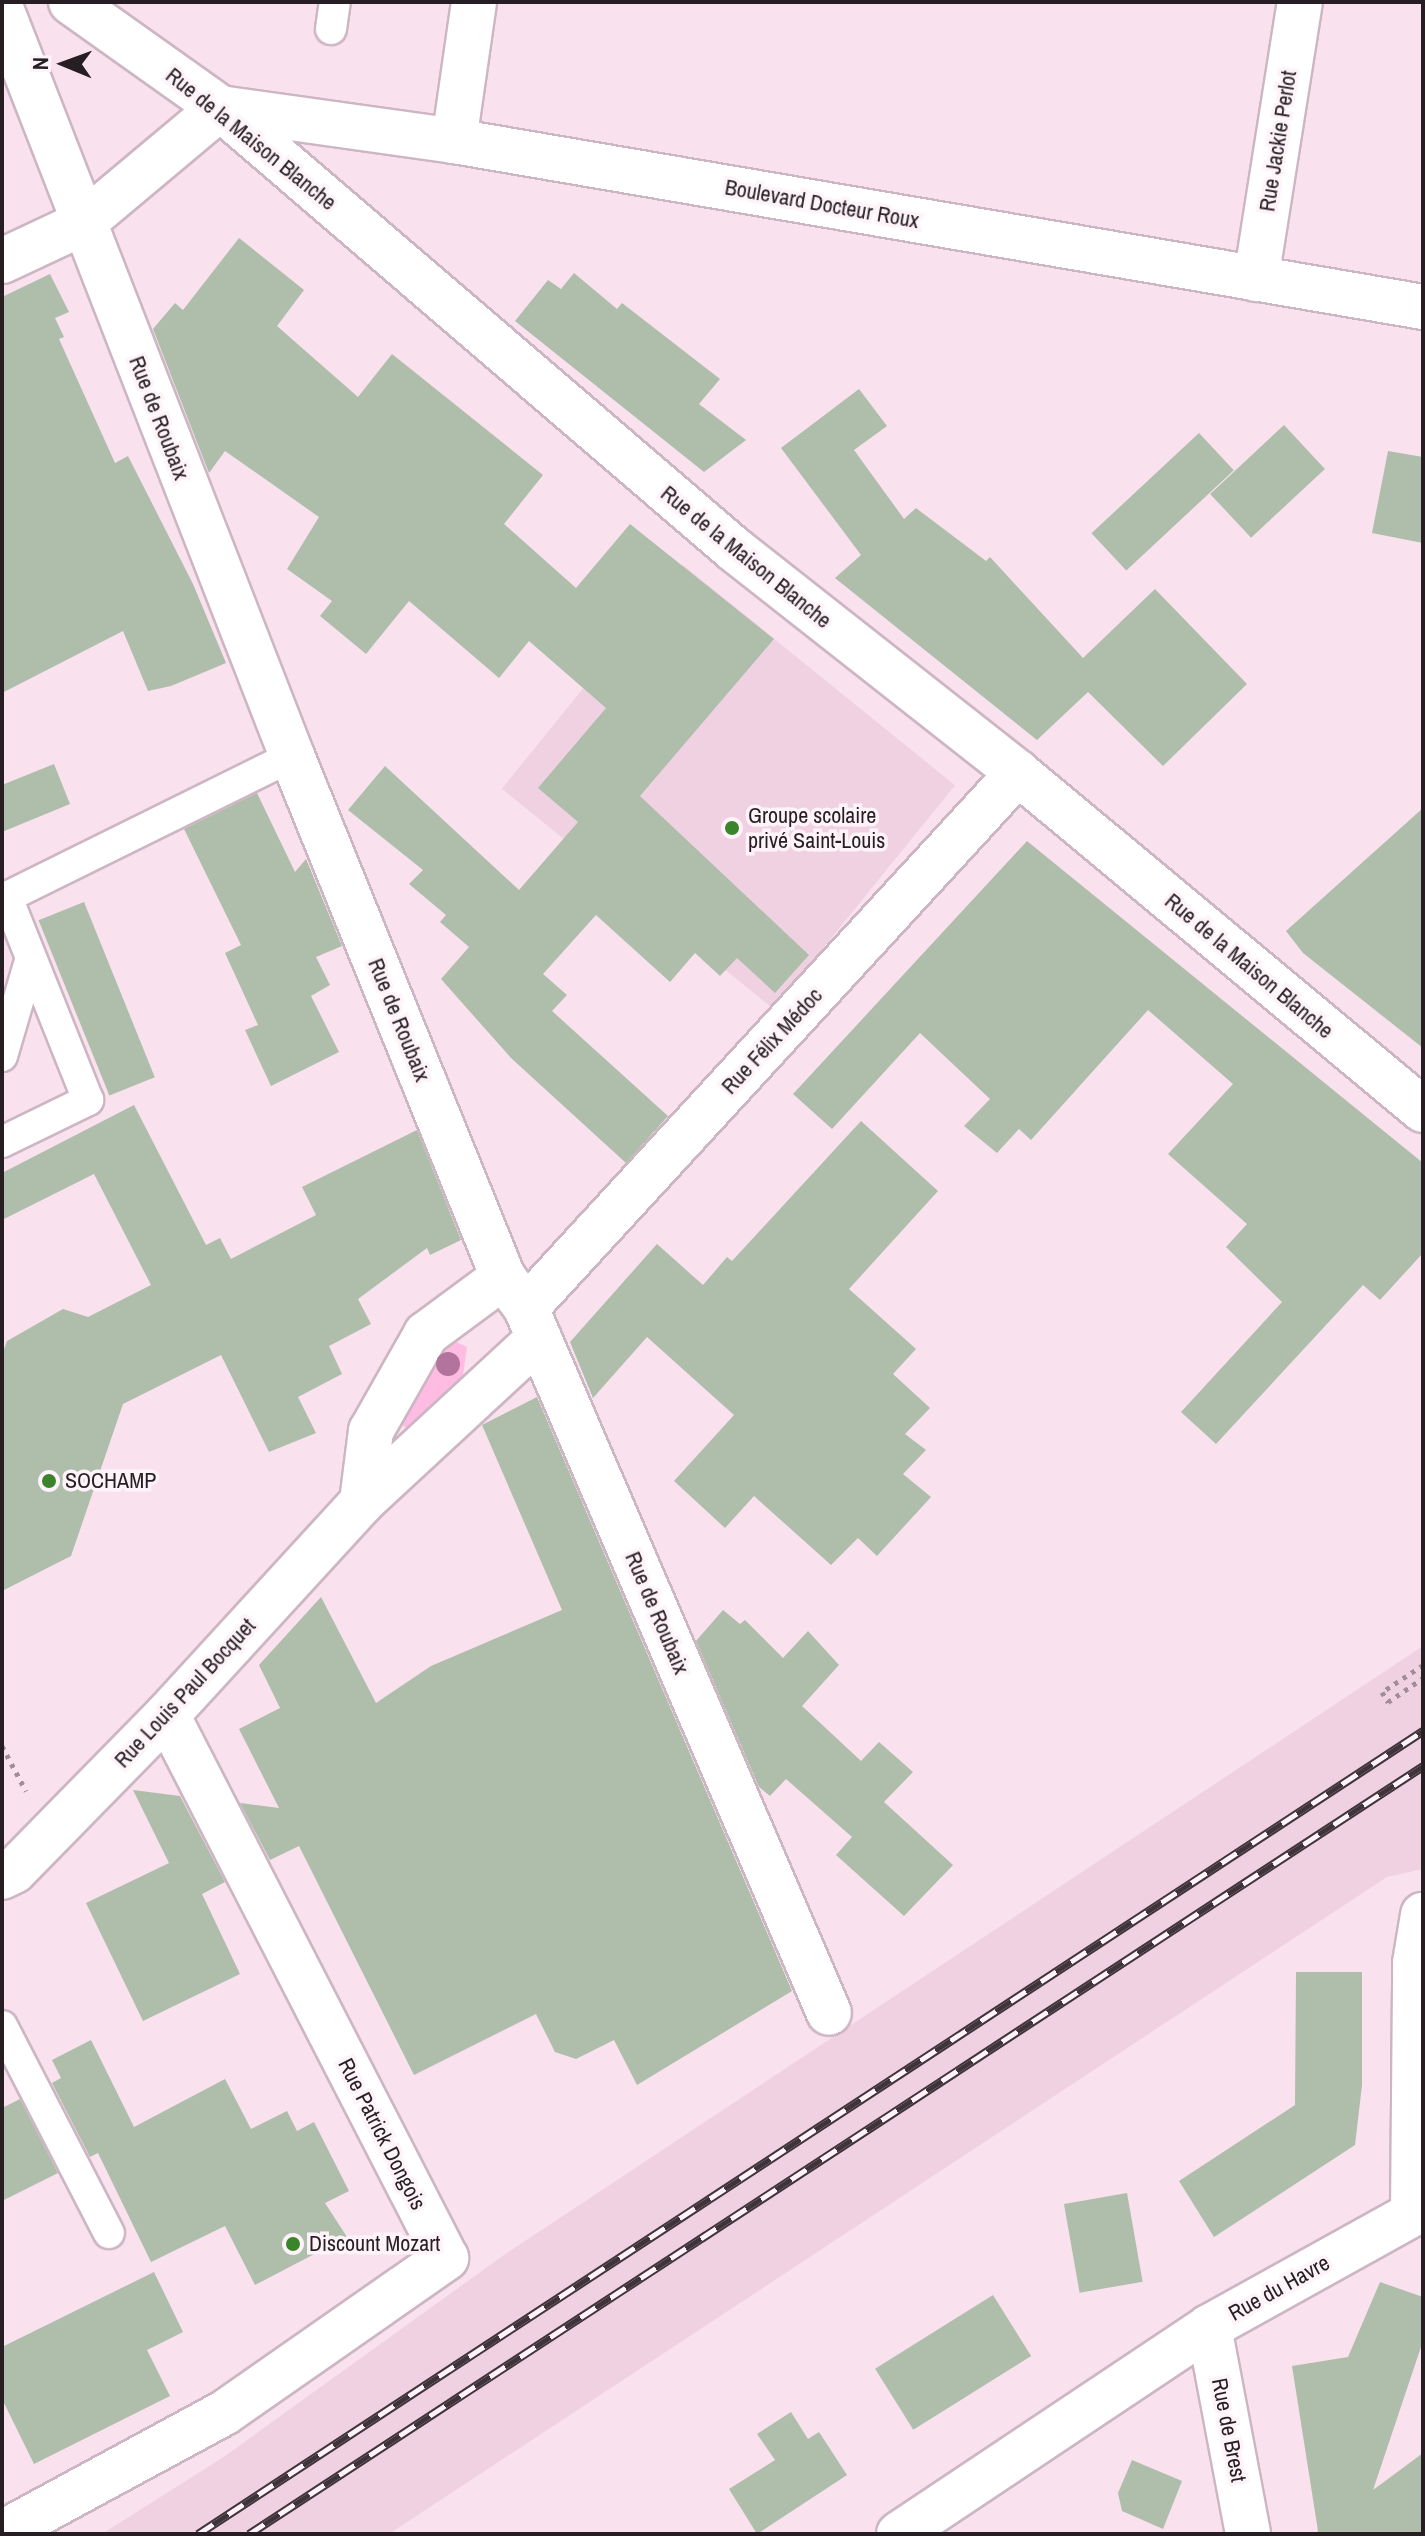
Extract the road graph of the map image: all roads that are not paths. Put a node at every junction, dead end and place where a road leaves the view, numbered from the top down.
1 (71, 2) edge
2 (474, 2) edge
3 (1300, 2) edge
4 (2, 11) edge
5 (220, 108) junction
6 (454, 141) junction
7 (83, 223) junction
8 (2, 261) edge
9 (1256, 279) junction
10 (1423, 307) edge
11 (292, 756) junction
12 (1018, 773) junction
13 (30, 961) junction
14 (2, 1056) edge
15 (1421, 1104) edge
16 (2, 1142) edge
17 (523, 1308) junction
18 (362, 1502) junction
19 (167, 1715) junction
20 (2, 1877) edge
21 (1423, 1915) edge
22 (829, 2013) dead end
23 (2, 2026) edge
24 (13, 2079) edge
25 (1418, 2218) edge
26 (109, 2233) dead end
27 (1209, 2327) junction
28 (2, 2533) edge
29 (899, 2534) edge
30 (1248, 2534) edge

1 - 5 street, Rue de la Maison Blanche
2 - 6 street
3 - 9 street, Rue Jackie Perlot
4 - 7 street, Rue de Roubaix
5 - 6 street, Boulevard Docteur Roux
5 - 7 street
5 - 12 street, Rue de la Maison Blanche
6 - 9 street, Boulevard Docteur Roux
7 - 8 street
7 - 11 street, Rue de Roubaix
9 - 10 street, Boulevard Docteur Roux
11 - 13 lane
11 - 17 street, Rue de Roubaix
12 - 15 street, Rue de la Maison Blanche
12 - 17 street, Rue Félix Médoc
13 - 14 lane
13 - 16 lane
17 - 18 street, Rue Louis Paul Bocquet
17 - 18 street
17 - 22 street, Rue de Roubaix
18 - 19 street, Rue Louis Paul Bocquet
19 - 20 street, Rue Louis Paul Bocquet
19 - 28 street, Rue Patrick Dongois
21 - 25 street, Rue du Havre
23 - 24 lane
24 - 26 lane
25 - 27 street, Rue du Havre
27 - 29 street, Rue du Havre
27 - 30 street, Rue de Brest

